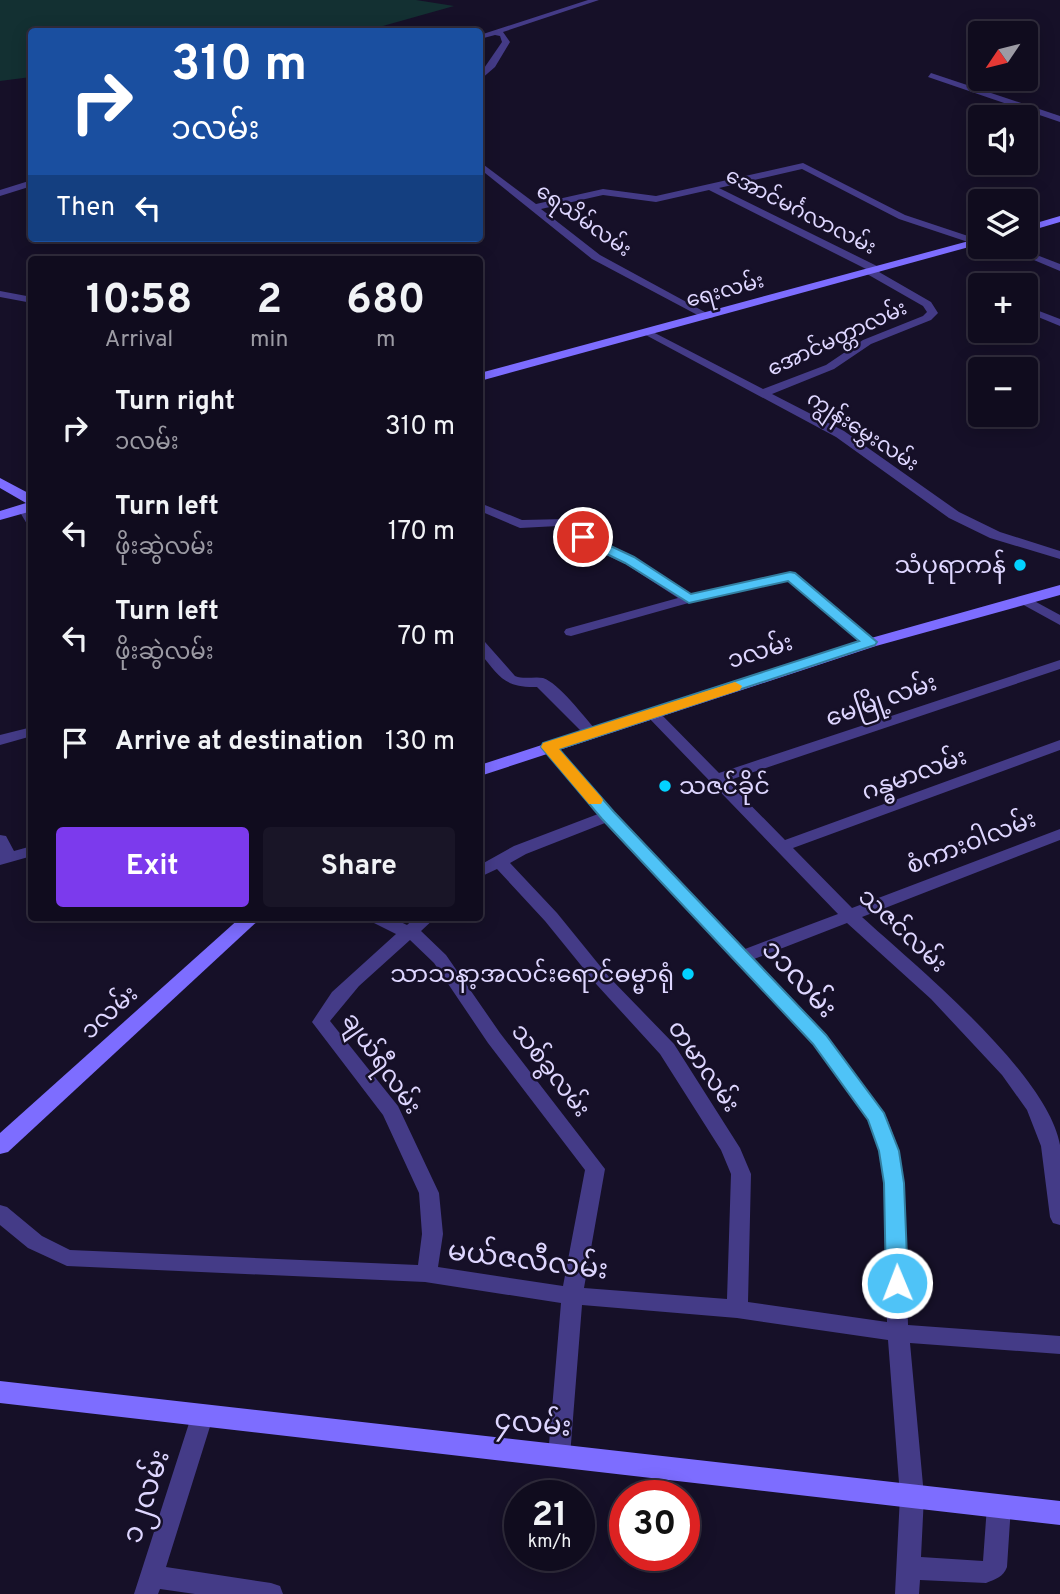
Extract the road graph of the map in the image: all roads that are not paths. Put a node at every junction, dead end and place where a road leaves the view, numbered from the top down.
1 (595, 0) edge
2 (495, 32) junction
3 (483, 36) edge
4 (483, 75) edge
5 (931, 75) dead end
6 (1060, 119) edge
7 (483, 168) edge
8 (28, 184) edge
9 (709, 186) junction
10 (0, 193) edge
11 (532, 208) junction
12 (1060, 219) edge
13 (1038, 225) edge
14 (968, 239) edge
15 (968, 245) edge
16 (1038, 259) edge
17 (1060, 268) edge
18 (874, 271) junction
19 (0, 294) edge
20 (28, 299) edge
21 (1038, 314) edge
22 (709, 317) junction
23 (1060, 323) edge
24 (647, 333) junction
25 (483, 376) edge
26 (764, 393) junction
27 (0, 482) edge
28 (28, 507) edge
29 (483, 508) edge
30 (28, 509) edge
31 (0, 516) edge
32 (1060, 541) edge
33 (1042, 550) junction
34 (1060, 555) edge
35 (1060, 590) edge
36 (689, 599) junction
37 (1025, 600) junction
38 (1060, 621) edge
39 (570, 632) dead end
40 (870, 642) junction
41 (483, 648) edge
42 (1060, 664) edge
43 (652, 713) junction
44 (28, 732) edge
45 (591, 733) junction
46 (0, 740) edge
47 (1060, 745) edge
48 (549, 747) junction
49 (483, 770) edge
50 (716, 779) junction
51 (608, 816) junction
52 (1060, 834) edge
53 (0, 841) edge
54 (784, 846) junction
55 (28, 852) edge
56 (5, 859) edge
57 (499, 861) junction
58 (483, 870) edge
59 (849, 915) junction
60 (249, 921) edge
61 (385, 921) edge
62 (422, 921) edge
63 (410, 932) junction
64 (743, 957) junction
65 (0, 1146) edge
66 (0, 1213) edge
67 (1060, 1217) edge
68 (425, 1274) junction
69 (572, 1296) junction
70 (737, 1309) junction
71 (898, 1333) junction
72 (1060, 1345) edge
73 (0, 1392) edge
74 (202, 1417) junction
75 (559, 1457) junction
76 (912, 1496) junction
77 (999, 1506) junction
78 (1060, 1513) edge
79 (908, 1568) junction
80 (149, 1585) edge
81 (271, 1594) edge
82 (907, 1594) edge

1 - 2 street
2 - 3 street
2 - 4 street
5 - 6 street
7 - 11 street, ရေသိမ်လမ်း
8 - 10 street
9 - 11 street
9 - 14 street
9 - 18 street, အောင်မင်္ဂလာလမ်း
11 - 22 street, ရေသိမ်လမ်း
12 - 13 street
15 - 18 street, ရေးလမ်း
16 - 17 street
18 - 22 street, ရေးလမ်း
18 - 26 street, အောင်မတ္တာလမ်း
19 - 20 street
21 - 23 street
22 - 24 street, ရေးလမ်း
24 - 25 street, ရေးလမ်း
24 - 26 street, ကျွန်းမွှေးလမ်း
26 - 33 street, ကျွန်းမွှေးလမ်း
27 - 28 street
29 - 36 street
30 - 31 street
32 - 33 street
33 - 34 street, ကျွန်းမွှေးလမ်း
35 - 37 street, ၁လမ်း
36 - 39 street
36 - 40 street
37 - 38 street
37 - 40 street, ၁လမ်း
40 - 43 street, ၁လမ်း
41 - 45 street
42 - 50 street, မေမြို့လမ်း
43 - 45 street, ၁လမ်း
43 - 50 street, သဇင်လမ်း
44 - 46 street
45 - 48 street, ၁လမ်း
47 - 54 street, ဂန္ဓမာလမ်း
48 - 49 street, ၁လမ်း
48 - 51 street, ၁၁လမ်း
50 - 54 street, သဇင်လမ်း
51 - 57 street
51 - 64 street, ၁၁လမ်း
52 - 59 street, စံကားဝါလမ်း
53 - 56 street
54 - 59 street, သဇင်လမ်း
55 - 56 street
57 - 58 street
57 - 70 street, တမာလမ်း
59 - 64 street, စံကားဝါလမ်း
59 - 67 street, သဇင်လမ်း
60 - 65 street, ၁လမ်း
61 - 63 street, သစ်ခွလမ်း
62 - 63 street, ချယ်ရီလမ်း
63 - 68 street, ချယ်ရီလမ်း
63 - 69 street, သစ်ခွလမ်း
64 - 71 street, ၁၁လမ်း
66 - 68 street, မယ်ဇလီလမ်း
68 - 69 street, မယ်ဇလီလမ်း
69 - 70 street, မယ်ဇလီလမ်း
69 - 75 street, သစ်ခွလမ်း
70 - 71 street, မယ်ဇလီလမ်း
71 - 72 street, မယ်ဇလီလမ်း
71 - 76 street, ၁၁လမ်း
73 - 74 street, ၄လမ်း
74 - 75 street, ၄လမ်း
74 - 80 street, ၁၂လမ်း
75 - 76 street, ၄လမ်း
76 - 77 street, ၄လမ်း
76 - 79 street, ၁၁လမ်း
77 - 78 street, ၄လမ်း
77 - 79 street
79 - 82 street, ၁၁လမ်း
80 - 81 street

